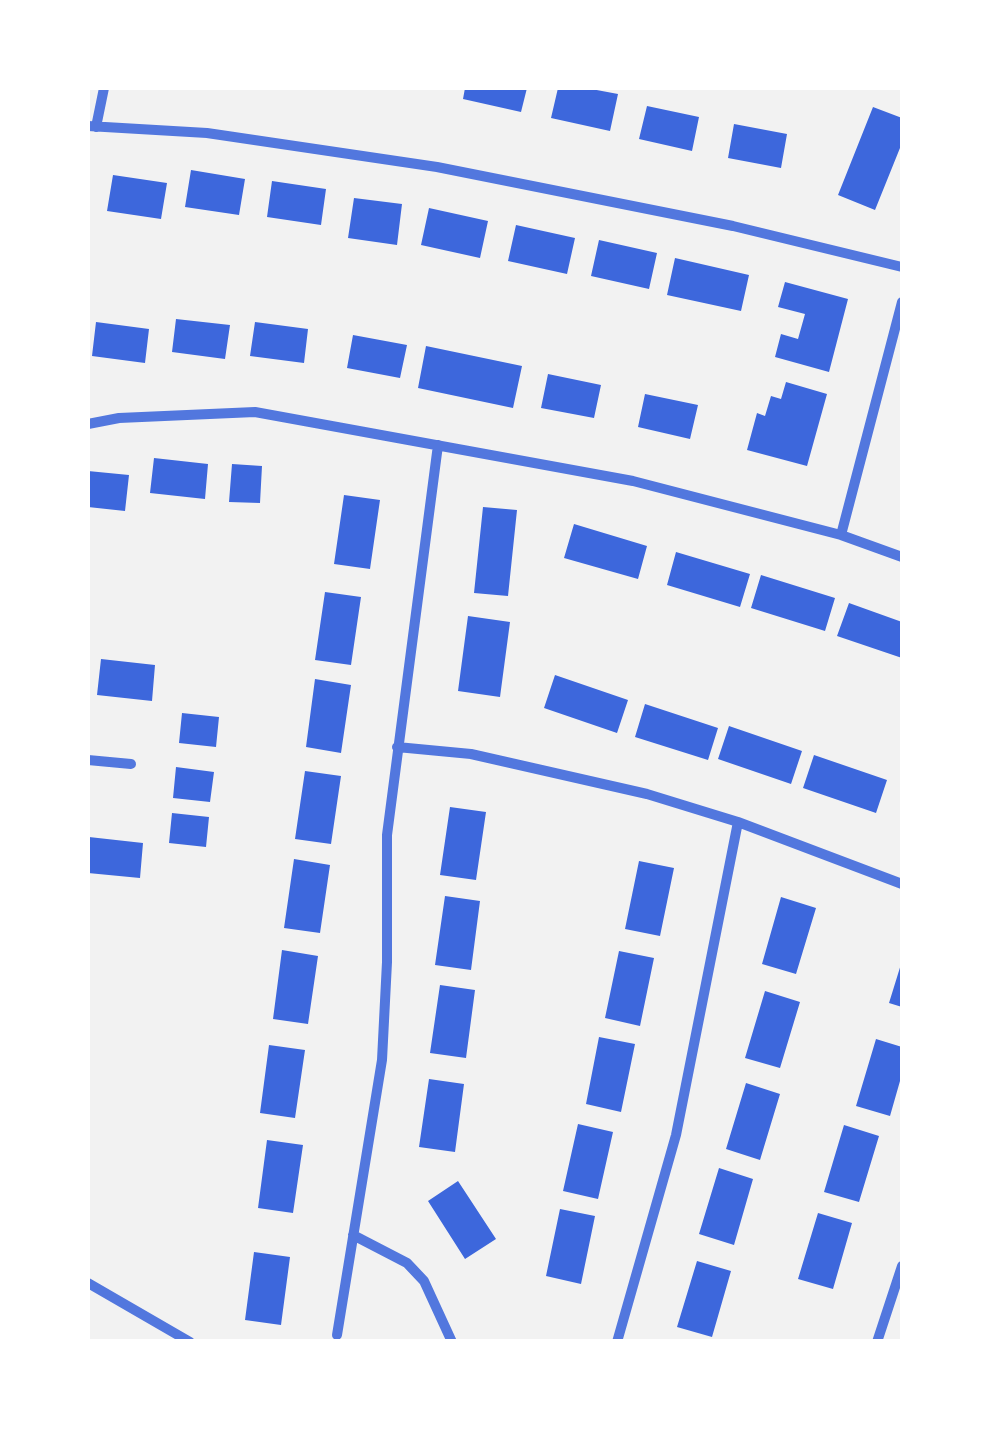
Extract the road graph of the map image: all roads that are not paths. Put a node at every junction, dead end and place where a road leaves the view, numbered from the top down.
1 (104, 88) edge
2 (92, 126) edge
3 (902, 267) edge
4 (902, 302) edge
5 (88, 424) edge
6 (438, 445) junction
7 (841, 534) junction
8 (902, 556) edge
9 (397, 747) junction
10 (88, 760) edge
11 (131, 764) dead end
12 (738, 822) junction
13 (902, 884) edge
14 (353, 1235) junction
15 (902, 1266) edge
16 (88, 1283) edge
17 (337, 1335) dead end
18 (190, 1342) edge
19 (452, 1342) edge
20 (617, 1342) edge
21 (877, 1342) edge

1 - 2 street
2 - 3 street
4 - 7 street
5 - 6 street
6 - 7 street
6 - 9 street
7 - 8 street
9 - 12 street
9 - 14 street
10 - 11 street
12 - 13 street
12 - 20 street
14 - 17 street
14 - 19 street
15 - 21 street
16 - 18 street

